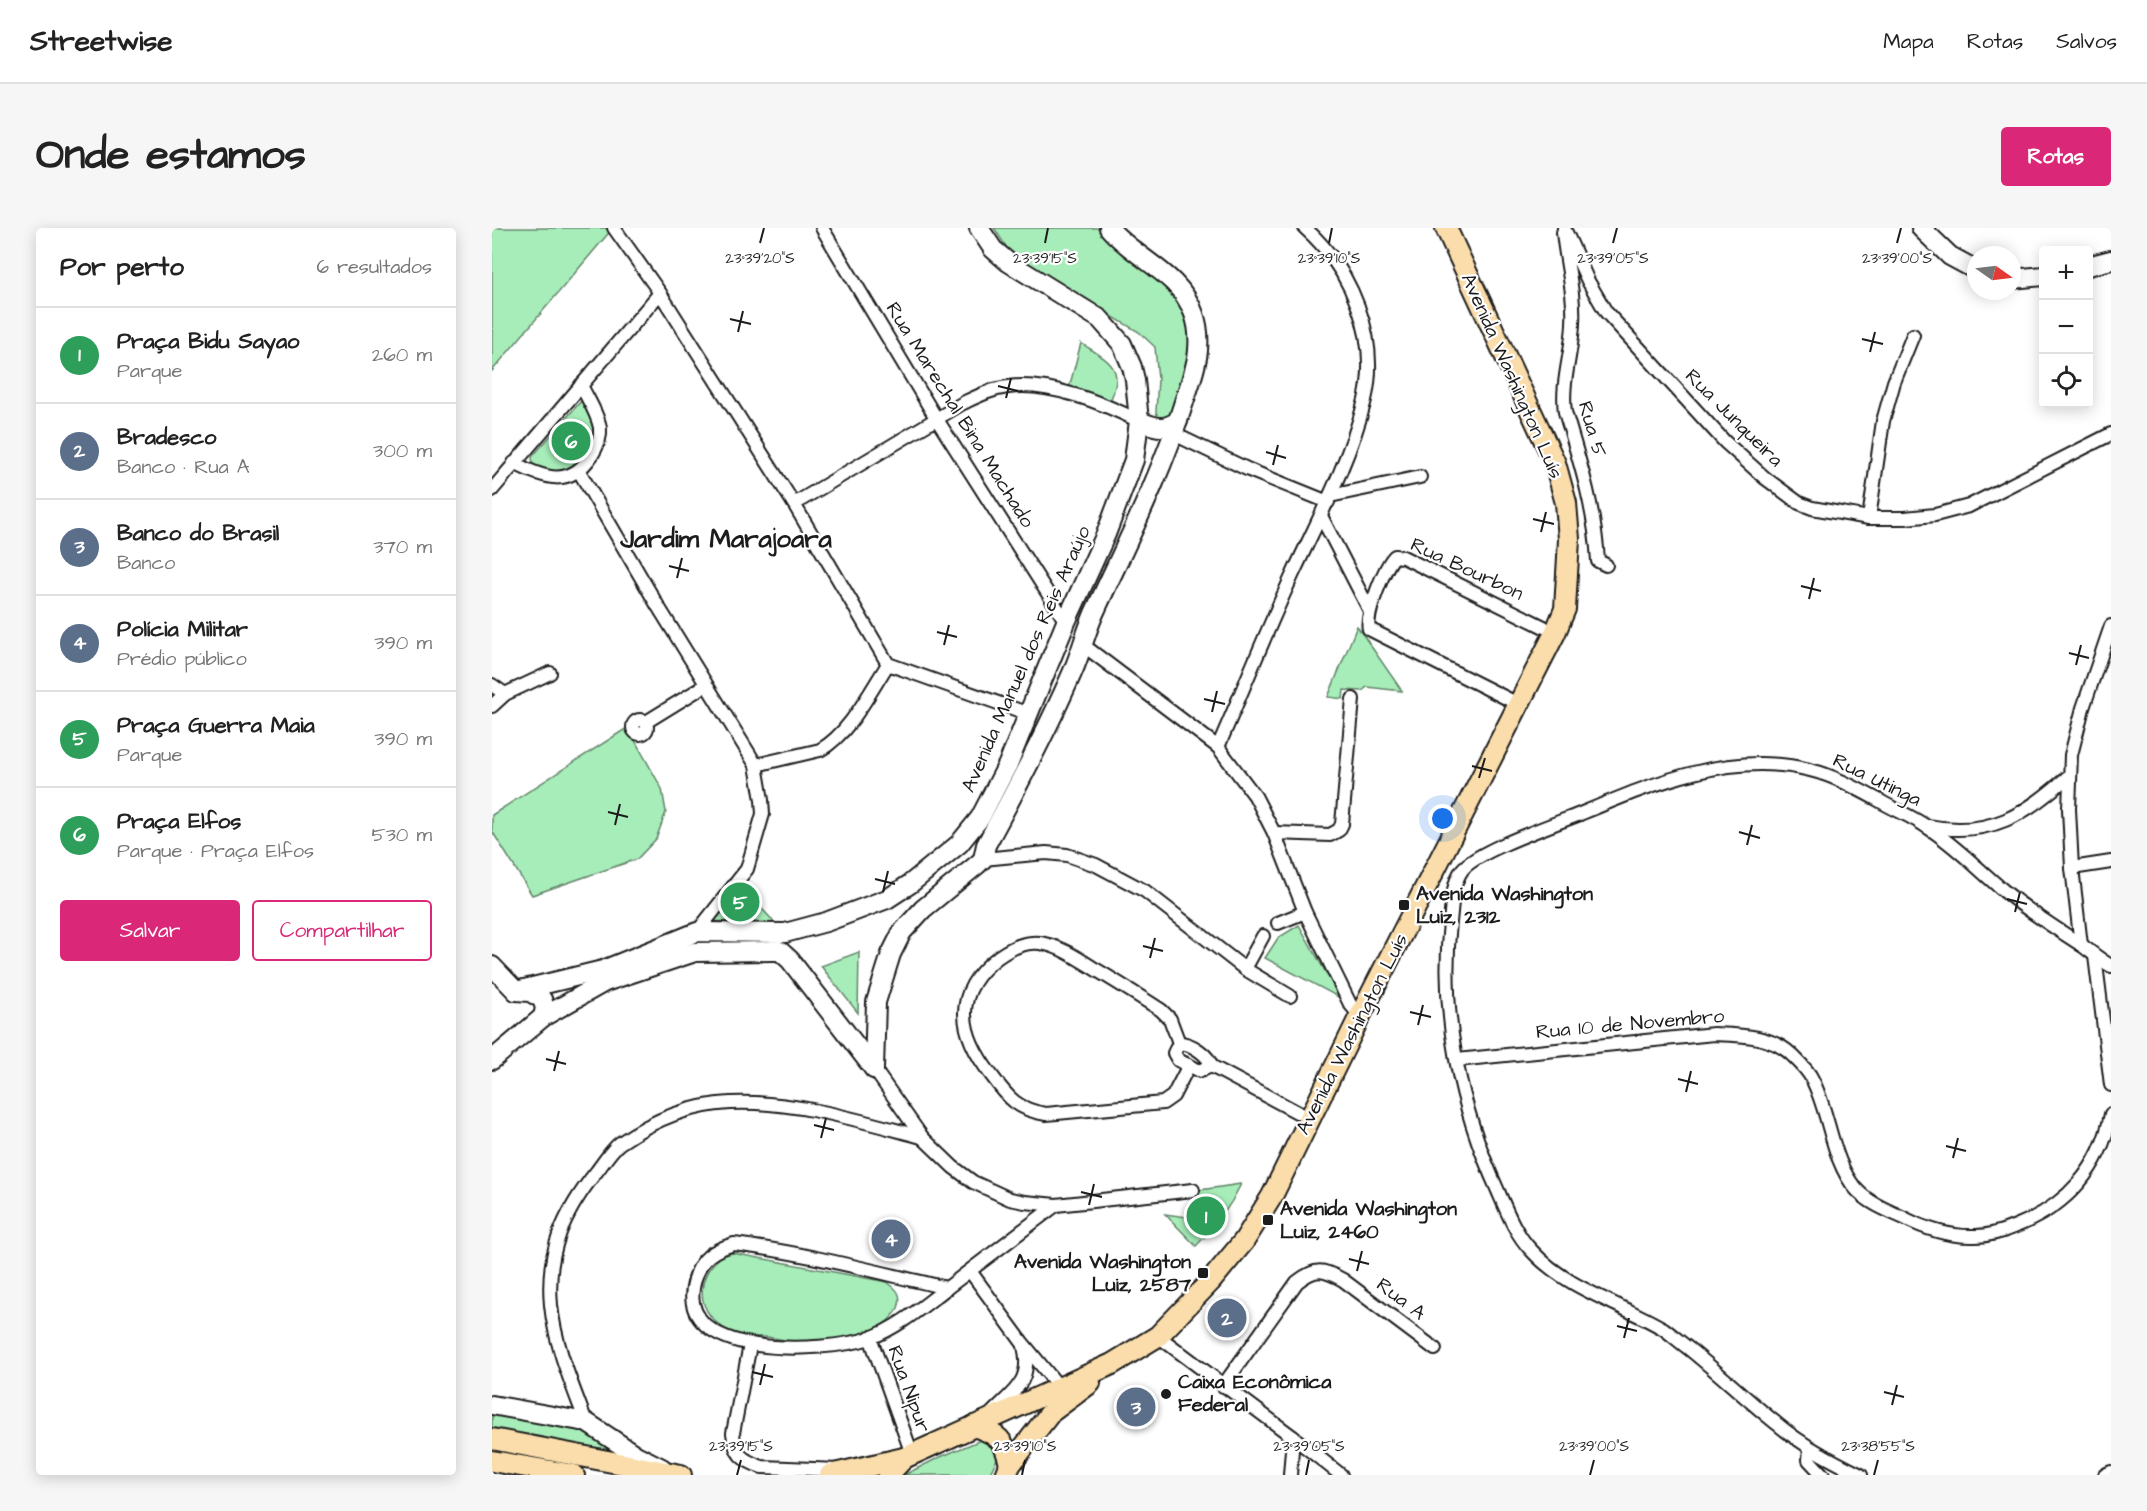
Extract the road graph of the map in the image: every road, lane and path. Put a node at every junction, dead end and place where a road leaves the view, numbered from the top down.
1 (614, 228) edge
2 (822, 228) edge
3 (979, 228) edge
4 (1108, 228) edge
5 (1305, 228) edge
6 (1446, 228) edge
7 (1564, 228) edge
8 (1921, 228) edge
9 (2111, 260) edge
10 (1967, 265) edge
11 (2093, 265) edge
12 (2039, 276) edge
13 (2021, 278) edge
14 (660, 293) junction
15 (1913, 335) dead end
16 (581, 385) junction
17 (936, 418) junction
18 (1139, 421) junction
19 (1176, 428) junction
20 (2111, 434) edge
21 (514, 463) junction
22 (579, 471) junction
23 (1420, 477) dead end
24 (492, 490) edge
25 (1329, 499) junction
26 (794, 504) junction
27 (1321, 516) junction
28 (1869, 518) junction
29 (1606, 565) dead end
30 (1370, 611) junction
31 (1066, 622) junction
32 (2111, 626) edge
33 (1544, 627) dead end
34 (1083, 645) junction
35 (888, 664) junction
36 (550, 673) dead end
37 (492, 685) edge
38 (706, 685) junction
39 (505, 694) junction
40 (1353, 699) dead end
41 (1512, 701) dead end
42 (492, 706) edge
43 (1029, 714) junction
44 (646, 722) dead end
45 (1218, 747) junction
46 (756, 765) junction
47 (2070, 775) junction
48 (1926, 826) junction
49 (1274, 833) junction
50 (983, 859) junction
51 (2111, 862) edge
52 (2072, 868) junction
53 (1305, 912) junction
54 (1278, 923) dead end
55 (697, 932) junction
56 (1263, 936) dead end
57 (2081, 945) junction
58 (695, 952) junction
59 (2096, 956) junction
60 (492, 966) edge
61 (2110, 967) edge
62 (1245, 969) junction
63 (516, 991) junction
64 (1290, 996) dead end
65 (1360, 1016) junction
66 (543, 1017) junction
67 (1179, 1044) junction
68 (492, 1060) edge
69 (1457, 1060) junction
70 (1188, 1065) junction
71 (1211, 1066) junction
72 (874, 1069) junction
73 (2111, 1085) edge
74 (2111, 1114) edge
75 (1310, 1119) junction
76 (922, 1137) junction
77 (1193, 1190) dead end
78 (1056, 1205) junction
79 (970, 1271) junction
80 (947, 1288) junction
81 (1158, 1336) junction
82 (870, 1337) junction
83 (1022, 1342) junction
84 (750, 1345) junction
85 (1435, 1349) dead end
86 (1112, 1364) junction
87 (1223, 1386) junction
88 (1060, 1388) junction
89 (492, 1405) edge
90 (586, 1422) junction
91 (979, 1424) junction
92 (1293, 1437) junction
93 (492, 1439) edge
94 (1810, 1448) junction
95 (908, 1456) junction
96 (492, 1461) edge
97 (1008, 1470) edge
98 (2111, 1472) edge
99 (838, 1473) edge
100 (678, 1474) edge
101 (574, 1475) edge
102 (888, 1475) edge
103 (1290, 1475) edge
104 (1341, 1475) edge
105 (1822, 1475) edge
106 (1861, 1475) edge
107 (2105, 1475) edge

1 - 14 street
2 - 17 street, Rua Marechal Bina Machado
3 - 18 street, Avenida Manuel dos Reis Araújo
4 - 19 street
5 - 25 street
6 - 65 main road, Avenida Washington Luís
7 - 28 street, Rua Junqueira
7 - 29 street, Rua 5
8 - 10 street
9 - 11 street
12 - 13 street
14 - 16 street
14 - 26 street
15 - 28 street
16 - 21 street
16 - 22 street
17 - 18 street
17 - 26 street
17 - 31 street, Rua Marechal Bina Machado
18 - 19 street
18 - 31 street, Avenida Manuel dos Reis Araújo
19 - 25 street
19 - 34 street
20 - 28 street, Rua Junqueira
21 - 22 street
21 - 24 street
22 - 38 street
23 - 25 street
25 - 27 street
26 - 35 street
27 - 30 street
27 - 45 street
30 - 33 street, Rua Bourbon
30 - 41 street
31 - 43 street, Avenida Manuel dos Reis Araújo
32 - 47 street
34 - 45 street
34 - 50 street
35 - 43 street
35 - 46 street
36 - 39 street
37 - 39 street
38 - 44 street
38 - 46 street
39 - 42 street
40 - 49 street
43 - 55 street, Avenida Manuel dos Reis Araújo
45 - 49 street
46 - 55 street
47 - 48 street
47 - 52 street
48 - 57 street, Rua Utinga
48 - 69 street, Rua Utinga
49 - 53 street
50 - 62 street
50 - 72 street
51 - 52 street
52 - 57 street
53 - 54 street
53 - 65 street
55 - 58 street
55 - 63 street, Avenida Manuel dos Reis Araújo
56 - 62 street
57 - 59 street, Rua Utinga
58 - 66 street
58 - 72 street
59 - 61 street, Rua Utinga
59 - 73 street
60 - 63 street
62 - 64 street
63 - 66 street
65 - 75 main road, Avenida Washington Luís
66 - 68 street
67 - 70 street
67 - 70 street
67 - 71 street
69 - 74 street, Rua 10 de Novembro
69 - 94 street
70 - 71 street
71 - 75 street
72 - 76 street
75 - 81 main road, Avenida Washington Luís
76 - 78 street
76 - 90 street
77 - 78 street
78 - 79 street
79 - 80 street
79 - 83 street
80 - 82 street
80 - 84 street
81 - 86 main road, Avenida Washington Luís
81 - 87 street
82 - 84 street
82 - 95 street, Rua Nipur
83 - 88 street
83 - 91 street
84 - 99 street
85 - 87 street, Rua A
86 - 88 main road, Avenida Washington Luís
86 - 97 main road, Avenida Washington Luís
87 - 92 street
88 - 91 main road, Avenida Washington Luís
89 - 90 street
90 - 100 street
91 - 95 main road, Avenida Washington Luís
91 - 97 main road
92 - 103 street
92 - 104 street
93 - 100 main road
94 - 105 street
94 - 106 street
95 - 99 main road
95 - 102 main road, Avenida Washington Luís
96 - 101 main road
98 - 107 street

